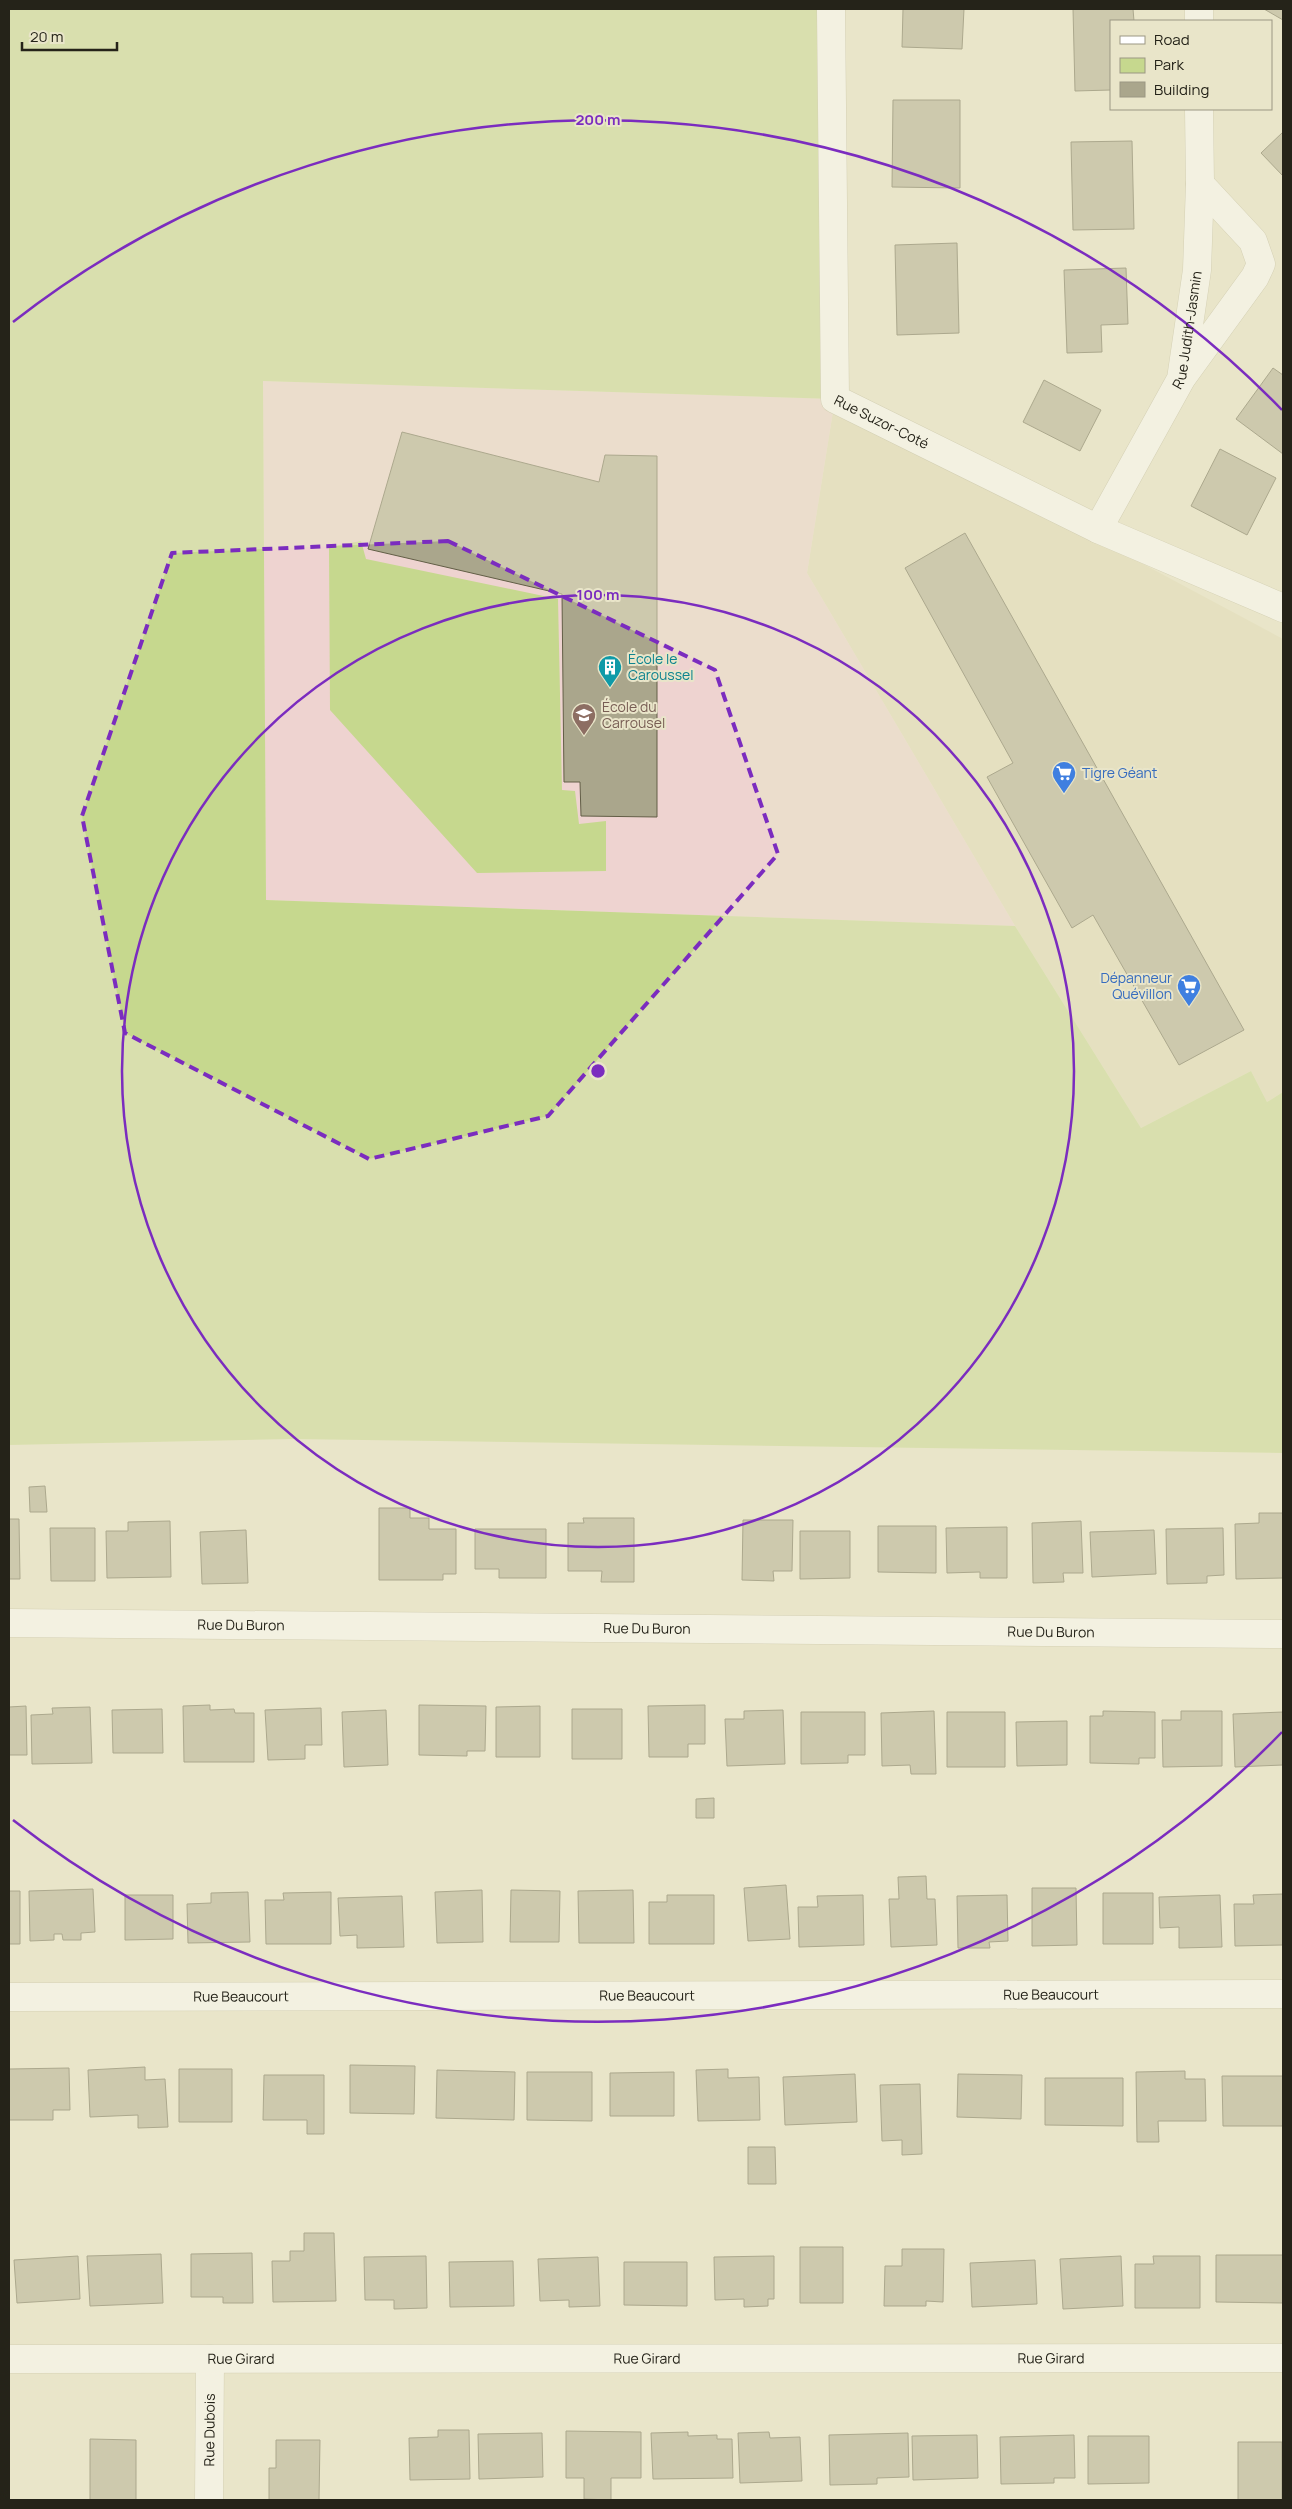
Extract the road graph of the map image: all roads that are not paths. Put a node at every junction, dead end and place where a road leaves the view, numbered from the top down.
1 (831, 9) edge
2 (1199, 110) edge
3 (1200, 184) junction
4 (1272, 262) edge
5 (1180, 379) junction
6 (1098, 529) junction
7 (1283, 608) edge
8 (9, 1623) edge
9 (1283, 1634) edge
10 (1283, 1994) edge
11 (9, 1998) edge
12 (1283, 2358) edge
13 (9, 2359) edge
14 (210, 2359) junction
15 (209, 2500) edge

1 - 6 street, Rue Suzor-Coté
2 - 3 street, Rue Judith-Jasmin
3 - 4 street
3 - 5 street, Rue Judith-Jasmin
4 - 5 street
5 - 6 street, Rue Judith-Jasmin
6 - 7 street, Rue Suzor-Coté
8 - 9 street, Rue Du Buron
10 - 11 street, Rue Beaucourt
12 - 14 street, Rue Girard
13 - 14 street, Rue Girard
14 - 15 street, Rue Dubois

